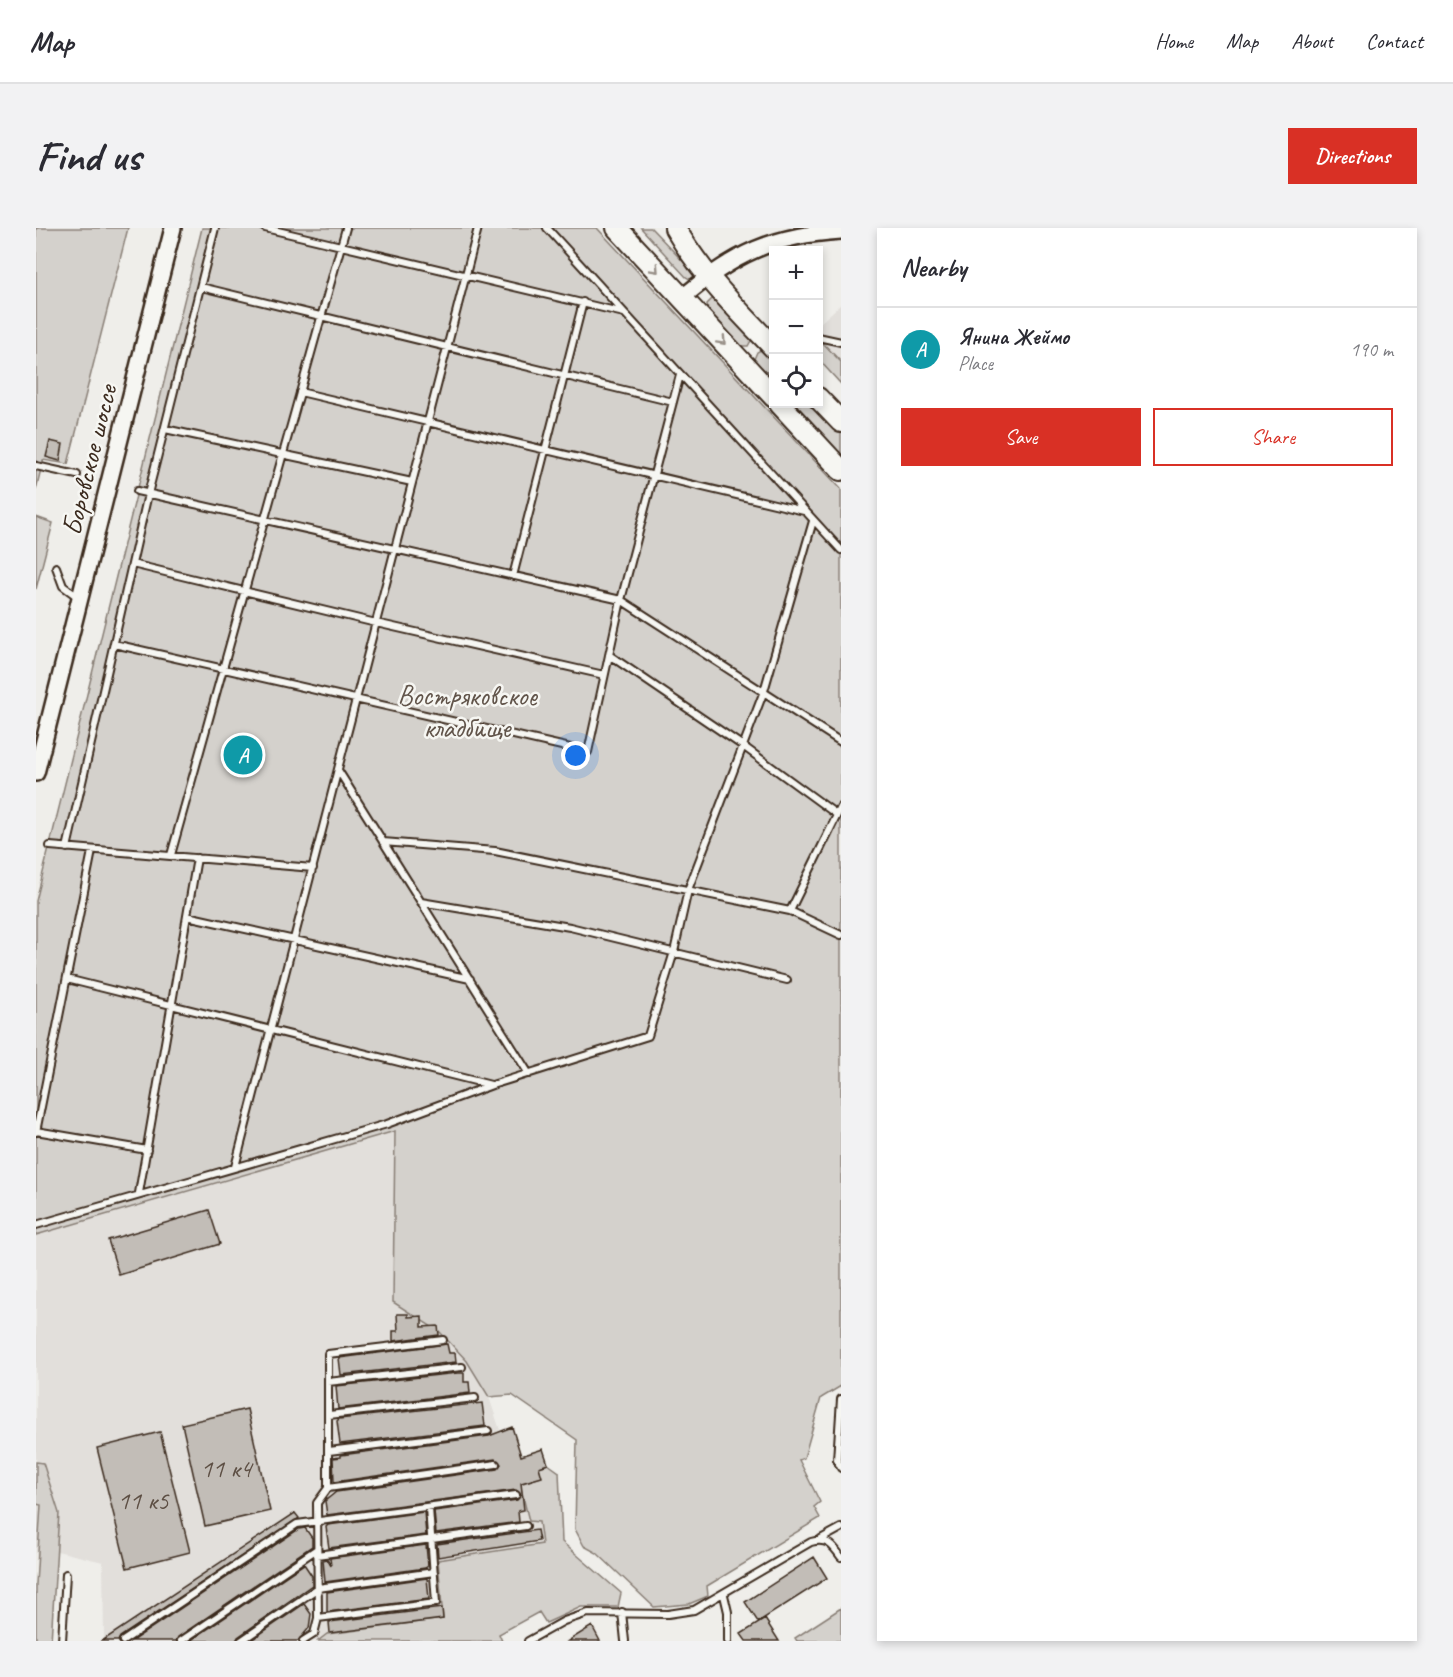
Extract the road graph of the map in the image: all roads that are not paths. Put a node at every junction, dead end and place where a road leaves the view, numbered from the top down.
1 (173, 228) edge
2 (216, 228) edge
3 (266, 228) edge
4 (346, 228) edge
5 (478, 228) edge
6 (547, 228) edge
7 (617, 228) edge
8 (675, 228) edge
9 (841, 231) edge
10 (341, 246) junction
11 (466, 275) junction
12 (708, 276) junction
13 (201, 287) junction
14 (682, 298) junction
15 (583, 302) junction
16 (624, 313) junction
17 (321, 316) junction
18 (823, 338) edge
19 (841, 342) edge
20 (769, 343) edge
21 (447, 347) junction
22 (562, 375) junction
23 (680, 375) junction
24 (300, 392) junction
25 (769, 392) edge
26 (673, 402) junction
27 (823, 402) edge
28 (784, 408) edge
29 (841, 422) edge
30 (428, 423) junction
31 (165, 429) junction
32 (543, 450) junction
33 (283, 455) junction
34 (36, 466) edge
35 (841, 470) edge
36 (77, 475) dead end
37 (654, 476) junction
38 (412, 482) junction
39 (137, 491) dead end
40 (148, 494) junction
41 (804, 511) junction
42 (264, 520) junction
43 (813, 521) junction
44 (395, 549) junction
45 (841, 550) edge
46 (132, 564) junction
47 (56, 567) dead end
48 (513, 576) junction
49 (244, 591) junction
50 (80, 599) junction
51 (621, 600) junction
52 (376, 624) junction
53 (114, 644) junction
54 (609, 655) junction
55 (223, 668) junction
56 (604, 675) junction
57 (764, 692) junction
58 (356, 699) junction
59 (841, 742) edge
60 (743, 746) junction
61 (338, 770) junction
62 (36, 773) edge
63 (841, 807) edge
64 (836, 814) junction
65 (383, 842) junction
66 (50, 846) dead end
67 (67, 848) junction
68 (92, 851) junction
69 (171, 855) junction
70 (197, 858) junction
71 (313, 868) junction
72 (688, 890) junction
73 (422, 902) junction
74 (790, 911) junction
75 (187, 916) junction
76 (841, 935) edge
77 (294, 940) junction
78 (674, 952) junction
79 (67, 979) junction
80 (470, 979) junction
81 (787, 980) dead end
82 (172, 1005) junction
83 (271, 1030) junction
84 (529, 1074) junction
85 (492, 1085) junction
86 (36, 1132) edge
87 (147, 1150) junction
88 (235, 1167) junction
89 (139, 1193) junction
90 (36, 1225) edge
91 (443, 1340) dead end
92 (462, 1367) dead end
93 (328, 1382) junction
94 (476, 1398) dead end
95 (841, 1399) edge
96 (328, 1416) junction
97 (488, 1431) dead end
98 (329, 1451) junction
99 (496, 1464) dead end
100 (841, 1468) edge
101 (328, 1488) junction
102 (516, 1495) dead end
103 (429, 1508) junction
104 (316, 1524) junction
105 (526, 1526) dead end
106 (841, 1528) edge
107 (821, 1539) junction
108 (432, 1541) junction
109 (317, 1552) junction
110 (841, 1557) edge
111 (434, 1572) junction
112 (66, 1574) dead end
113 (318, 1588) junction
114 (724, 1595) junction
115 (622, 1612) junction
116 (318, 1618) junction
117 (62, 1641) edge
118 (123, 1641) edge
119 (181, 1641) edge
120 (241, 1641) edge
121 (303, 1641) edge
122 (528, 1641) edge
123 (625, 1641) edge
124 (728, 1641) edge

1 - 50 street, Боровское шоссе
2 - 13 lane
3 - 10 lane
4 - 10 lane
5 - 11 lane
6 - 16 lane
7 -> 14 main road
8 - 12 main road
9 - 12 street
10 - 11 lane
10 - 17 lane
11 - 15 lane
11 - 21 lane
12 - 14 street
12 - 20 main road
13 - 17 lane
13 - 31 lane
14 -> 25 main road
15 - 16 lane
15 - 22 lane
16 - 23 lane
17 - 21 lane
17 - 24 lane
18 - 19 lane
21 - 22 lane
21 - 30 lane
22 - 26 lane
22 - 32 lane
23 - 26 lane
23 - 41 lane
24 - 30 lane
24 - 33 lane
26 - 37 lane
27 - 29 main road
28 - 35 main road
30 - 32 lane
30 - 38 lane
31 - 33 lane
31 - 40 lane
32 - 37 lane
32 - 48 lane
33 - 38 lane
33 - 42 lane
34 - 36 lane
37 - 41 lane
37 - 51 lane
38 - 44 lane
39 - 40 lane
40 - 42 lane
40 - 46 lane
41 - 43 lane
42 - 44 lane
42 - 49 lane
43 - 45 lane
43 - 57 lane
44 - 48 lane
44 - 52 lane
46 - 49 lane
46 - 53 lane
47 - 50 lane
48 - 51 lane
49 - 52 lane
49 - 55 lane
50 - 62 street, Боровское шоссе
51 - 54 lane
51 - 57 lane
52 - 56 lane
52 - 58 lane
53 - 55 lane
53 - 67 lane
54 - 56 lane
54 - 60 lane
55 - 58 lane
55 - 69 lane
56 - 58 lane
57 - 59 lane
57 - 60 lane
58 - 61 lane
60 - 64 lane
60 - 72 lane
61 - 65 lane
61 - 71 lane
63 - 64 lane
64 - 74 lane
65 - 72 lane
65 - 73 lane
66 - 67 lane
67 - 68 lane
68 - 69 lane
68 - 79 lane
69 - 70 lane
70 - 71 lane
70 - 75 lane
71 - 77 lane
72 - 74 lane
72 - 78 lane
73 - 78 lane
73 - 80 lane
74 - 76 lane
75 - 77 lane
75 - 82 lane
77 - 80 lane
77 - 83 lane
78 - 81 lane
78 - 84 lane
79 - 82 lane
79 - 86 lane
80 - 84 lane
82 - 83 lane
82 - 87 lane
83 - 85 lane
83 - 88 lane
84 - 85 lane
85 - 88 lane
86 - 87 lane
87 - 89 lane
88 - 89 lane
89 - 90 lane
91 - 93 lane
92 - 93 lane
93 - 96 lane
94 - 96 lane
95 - 100 lane
96 - 98 lane
97 - 98 lane
98 - 101 lane
99 - 101 lane
101 - 104 lane
102 - 103 lane
103 - 104 lane
103 - 108 lane
104 - 109 lane
104 - 118 lane
105 - 108 lane
106 - 107 lane
107 - 110 lane
107 - 114 lane
108 - 109 lane
108 - 111 lane
109 - 113 lane
109 - 119 lane
111 - 113 lane
111 - 116 lane
112 - 117 lane
113 - 116 lane
113 - 120 lane
114 - 115 lane
114 - 124 lane
115 - 122 lane
115 - 123 lane
116 - 121 lane

